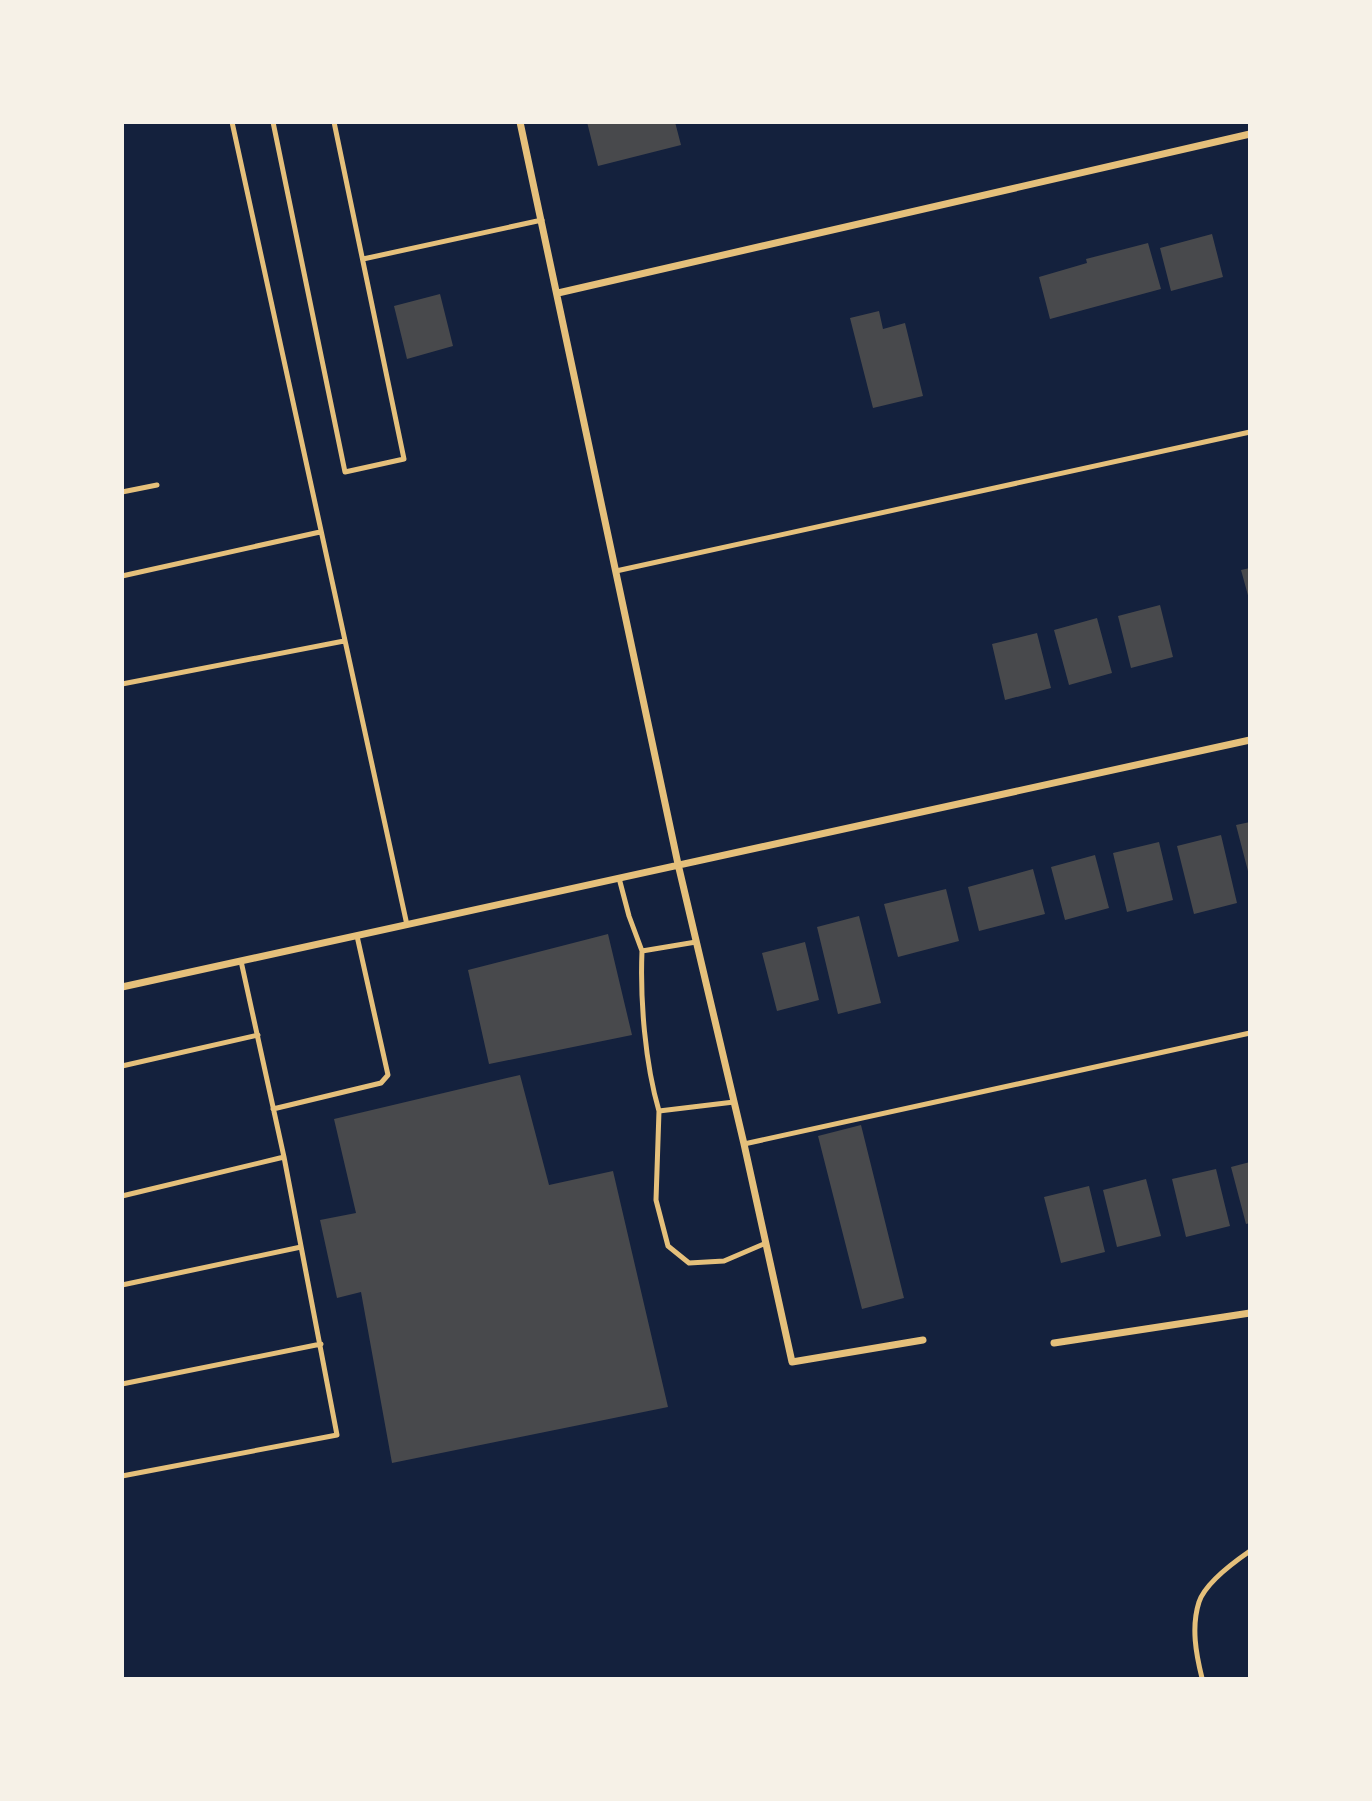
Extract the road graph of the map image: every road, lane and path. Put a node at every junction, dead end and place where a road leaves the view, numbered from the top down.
1 (232, 122) edge
2 (273, 122) edge
3 (334, 122) edge
4 (520, 122) edge
5 (1250, 134) edge
6 (541, 219) junction
7 (363, 259) junction
8 (558, 293) junction
9 (1250, 432) edge
10 (157, 485) dead end
11 (122, 492) edge
12 (320, 532) junction
13 (616, 571) junction
14 (122, 576) edge
15 (344, 641) junction
16 (122, 684) edge
17 (1250, 740) edge
18 (678, 864) junction
19 (619, 878) junction
20 (407, 925) junction
21 (357, 936) junction
22 (696, 942) junction
23 (642, 951) junction
24 (242, 961) junction
25 (122, 987) edge
26 (1250, 1033) edge
27 (258, 1035) junction
28 (122, 1066) edge
29 (734, 1102) junction
30 (273, 1109) junction
31 (659, 1111) junction
32 (744, 1144) junction
33 (284, 1157) junction
34 (122, 1196) edge
35 (766, 1242) junction
36 (301, 1247) junction
37 (122, 1285) edge
38 (1250, 1313) edge
39 (923, 1340) dead end
40 (1054, 1343) dead end
41 (321, 1344) junction
42 (122, 1384) edge
43 (122, 1476) edge
44 (1250, 1551) edge
45 (1202, 1678) edge

1 - 12 lane
2 - 7 lane
3 - 7 lane
4 - 6 street
5 - 8 street
6 - 7 lane
6 - 8 street
8 - 13 street
9 - 13 lane
10 - 11 lane
12 - 14 lane
12 - 15 lane
13 - 18 street
15 - 16 lane
15 - 20 lane
17 - 18 street
18 - 19 street
18 - 22 street
19 - 20 street
19 - 23 lane
20 - 21 street
21 - 24 street
21 - 30 lane
22 - 23 lane
22 - 29 street
23 - 31 lane
24 - 25 street
24 - 27 lane
26 - 32 lane
27 - 28 lane
27 - 30 lane
29 - 31 lane
29 - 32 street
30 - 33 lane
31 - 35 lane
32 - 35 street
33 - 34 lane
33 - 36 lane
35 - 39 street
36 - 37 lane
36 - 41 lane
38 - 40 street
41 - 42 lane
41 - 43 lane
44 - 45 lane

